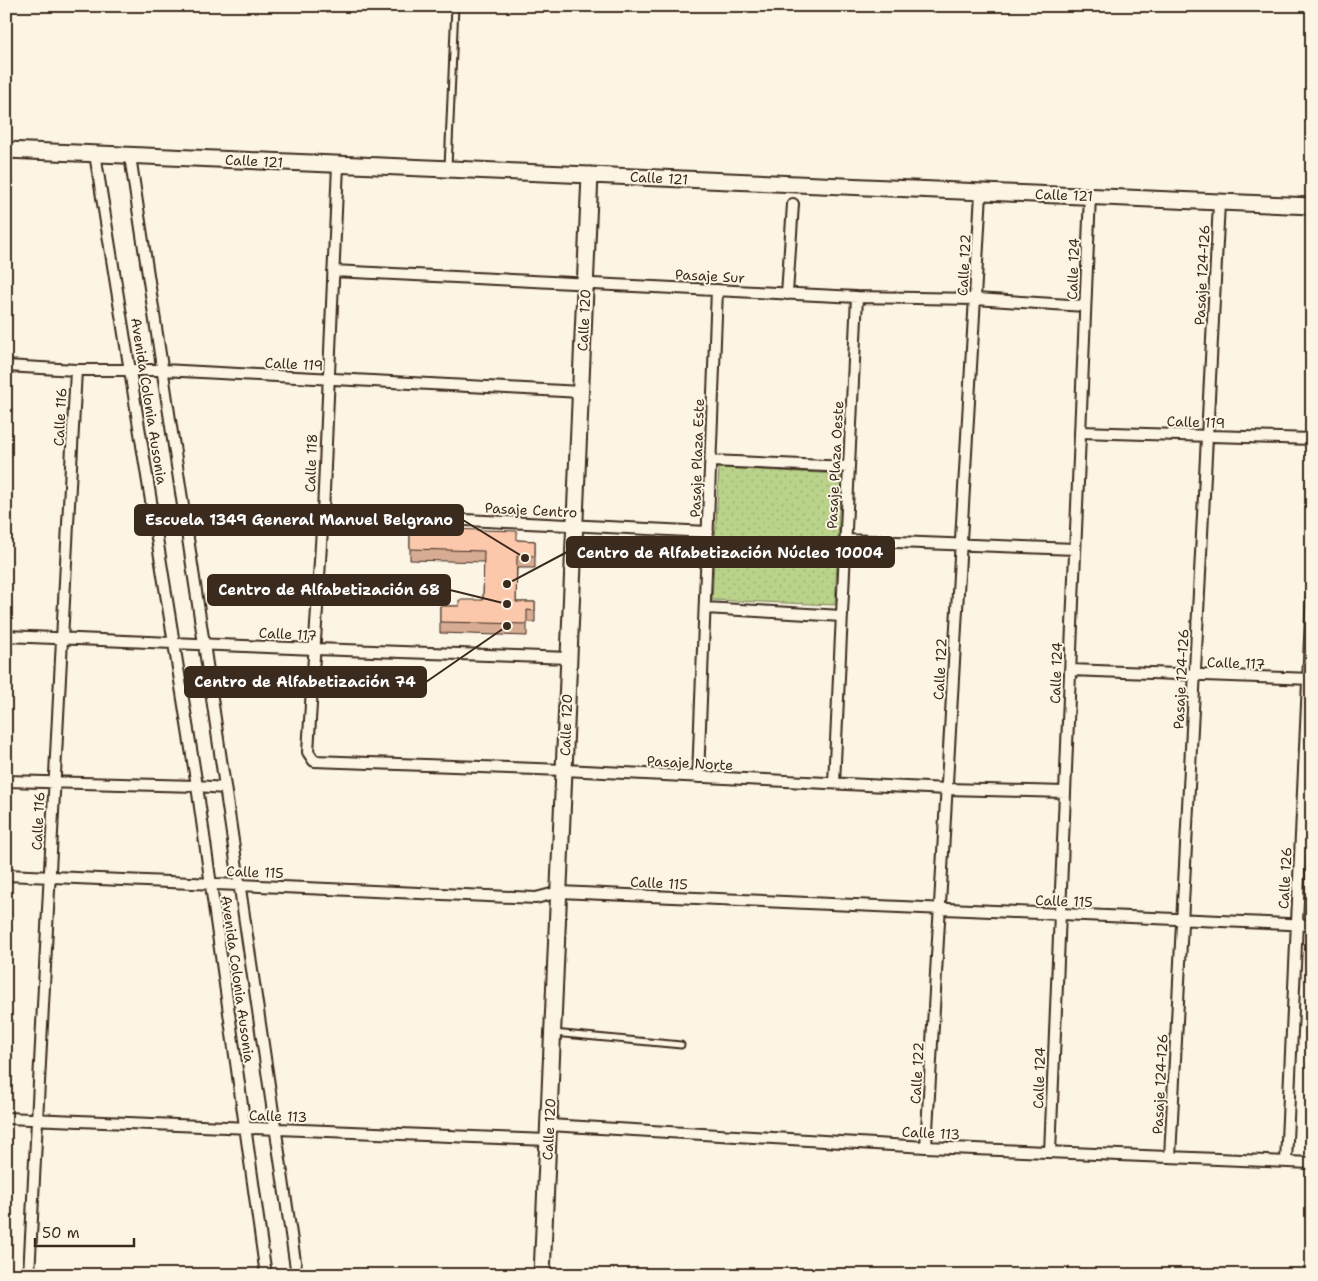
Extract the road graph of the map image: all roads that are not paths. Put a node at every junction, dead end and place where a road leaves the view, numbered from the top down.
1 (455, 6) edge
2 (6, 150) edge
3 (95, 154) junction
4 (130, 156) junction
5 (338, 165) junction
6 (448, 170) junction
7 (590, 175) junction
8 (981, 193) junction
9 (1090, 195) junction
10 (1219, 203) junction
11 (793, 204) dead end
12 (1312, 206) edge
13 (333, 271) junction
14 (585, 284) junction
15 (717, 290) junction
16 (787, 294) junction
17 (857, 297) junction
18 (975, 299) junction
19 (1085, 306) junction
20 (6, 366) edge
21 (76, 370) junction
22 (130, 370) junction
23 (163, 370) junction
24 (328, 380) junction
25 (581, 392) junction
26 (1080, 432) junction
27 (1207, 436) junction
28 (1312, 440) edge
29 (711, 461) junction
30 (849, 467) junction
31 (323, 513) junction
32 (575, 526) junction
33 (708, 532) junction
34 (846, 540) junction
35 (961, 544) junction
36 (1075, 549) junction
37 (1312, 595) edge
38 (705, 608) junction
39 (842, 616) junction
40 (6, 636) edge
41 (62, 638) junction
42 (174, 643) junction
43 (204, 644) junction
44 (316, 650) junction
45 (569, 658) junction
46 (1070, 670) junction
47 (1195, 675) junction
48 (1310, 679) edge
49 (314, 761) joint
50 (564, 770) junction
51 (698, 777) junction
52 (6, 781) edge
53 (54, 782) junction
54 (834, 783) junction
55 (197, 786) junction
56 (225, 788) junction
57 (947, 789) junction
58 (1065, 792) junction
59 (6, 875) edge
60 (49, 876) junction
61 (211, 883) junction
62 (239, 885) junction
63 (559, 892) junction
64 (940, 909) junction
65 (1060, 914) junction
66 (1182, 919) junction
67 (1296, 924) junction
68 (1312, 925) edge
69 (553, 1032) junction
70 (681, 1045) dead end
71 (6, 1118) edge
72 (37, 1120) junction
73 (245, 1128) junction
74 (276, 1130) junction
75 (548, 1133) junction
76 (926, 1147) junction
77 (1050, 1152) junction
78 (1170, 1157) junction
79 (1286, 1162) junction
80 (1312, 1163) edge
81 (29, 1275) edge
82 (266, 1275) edge
83 (297, 1275) edge
84 (542, 1275) edge

1 - 6 lane
2 - 3 street, Calle 121
3 - 4 street, Calle 121
3 - 22 street, Avenida Colonia Ausonia
4 - 5 street, Calle 121
4 - 23 street, Avenida Colonia Ausonia
5 - 6 street, Calle 121
5 - 13 street, Calle 118
6 - 7 street, Calle 121
7 - 8 street, Calle 121
7 - 14 street, Calle 120
8 - 9 street, Calle 121
8 - 18 street, Calle 122
9 - 10 street, Calle 121
9 - 19 street, Calle 124
10 - 12 street, Calle 121
10 - 27 street, Pasaje 124-126
11 - 16 street
13 - 14 street, Pasaje Sur
13 - 24 street, Calle 118
14 - 15 street, Pasaje Sur
14 - 25 street, Calle 120
15 - 16 street, Pasaje Sur
15 - 29 street, Pasaje Plaza Este
16 - 17 street, Pasaje Sur
17 - 18 street, Pasaje Sur
17 - 30 street, Pasaje Plaza Oeste
18 - 19 street, Pasaje Sur
18 - 35 street, Calle 122
19 - 26 street, Calle 124
20 - 21 street, Calle 119
21 - 22 street, Calle 119
21 - 41 street, Calle 116
22 - 23 street, Calle 119
22 - 42 street, Avenida Colonia Ausonia
23 - 24 street, Calle 119
23 - 43 street, Avenida Colonia Ausonia
24 - 25 street, Calle 119
24 - 31 street, Calle 118
25 - 32 street, Calle 120
26 - 27 street, Calle 119
26 - 36 street, Calle 124
27 - 28 street, Calle 119
27 - 47 street, Pasaje 124-126
29 - 30 street
29 - 33 street, Pasaje Plaza Este
30 - 34 street, Pasaje Plaza Oeste
31 - 32 street, Pasaje Centro
31 - 44 street, Calle 118
32 - 33 street, Pasaje Centro
32 - 45 street, Calle 120
33 - 38 street, Pasaje Plaza Este
34 - 35 street
34 - 39 street, Pasaje Plaza Oeste
35 - 36 street
35 - 57 street, Calle 122
36 - 46 street, Calle 124
37 - 48 street, Calle 126
38 - 39 street
38 - 51 street, Pasaje Plaza Este
39 - 54 street, Pasaje Plaza Oeste
40 - 41 street, Calle 117
41 - 42 street, Calle 117
41 - 53 street, Calle 116
42 - 43 street, Calle 117
42 - 55 street, Avenida Colonia Ausonia
43 - 44 street, Calle 117
43 - 56 street, Avenida Colonia Ausonia
44 - 45 street, Calle 117
44 - 49 street, Calle 118
45 - 50 street, Calle 120
46 - 47 street, Calle 117
46 - 58 street, Calle 124
47 - 48 street, Calle 117
47 - 66 street, Pasaje 124-126
48 - 67 street, Calle 126
49 - 50 street, Pasaje Norte
50 - 51 street, Pasaje Norte
50 - 63 street, Calle 120
51 - 54 street, Pasaje Norte
52 - 53 street
53 - 55 street
53 - 60 street, Calle 116
54 - 57 street, Pasaje Norte
55 - 56 street
55 - 61 street, Avenida Colonia Ausonia
56 - 62 street, Avenida Colonia Ausonia
57 - 58 street, Pasaje Norte
57 - 64 street, Calle 122
58 - 65 street, Calle 124
59 - 60 street, Calle 115
60 - 61 street, Calle 115
60 - 72 street, Calle 116
61 - 62 street, Calle 115
61 - 73 street, Avenida Colonia Ausonia
62 - 63 street, Calle 115
62 - 74 street, Avenida Colonia Ausonia
63 - 64 street, Calle 115
63 - 69 street, Calle 120
64 - 65 street, Calle 115
64 - 76 street, Calle 122
65 - 66 street, Calle 115
65 - 77 street, Calle 124
66 - 67 street, Calle 115
66 - 78 street, Pasaje 124-126
67 - 68 street, Calle 115
67 - 79 street, Calle 126
69 - 70 lane
69 - 75 street, Calle 120
71 - 72 street, Calle 113
72 - 73 street, Calle 113
72 - 81 street, Calle 116
73 - 74 street, Calle 113
73 - 82 street, Avenida Colonia Ausonia
74 - 75 street, Calle 113
74 - 83 street, Avenida Colonia Ausonia
75 - 76 street, Calle 113
75 - 84 street, Calle 120
76 - 77 street, Calle 113
77 - 78 street, Calle 113
78 - 79 street, Calle 113
79 - 80 street, Calle 113

